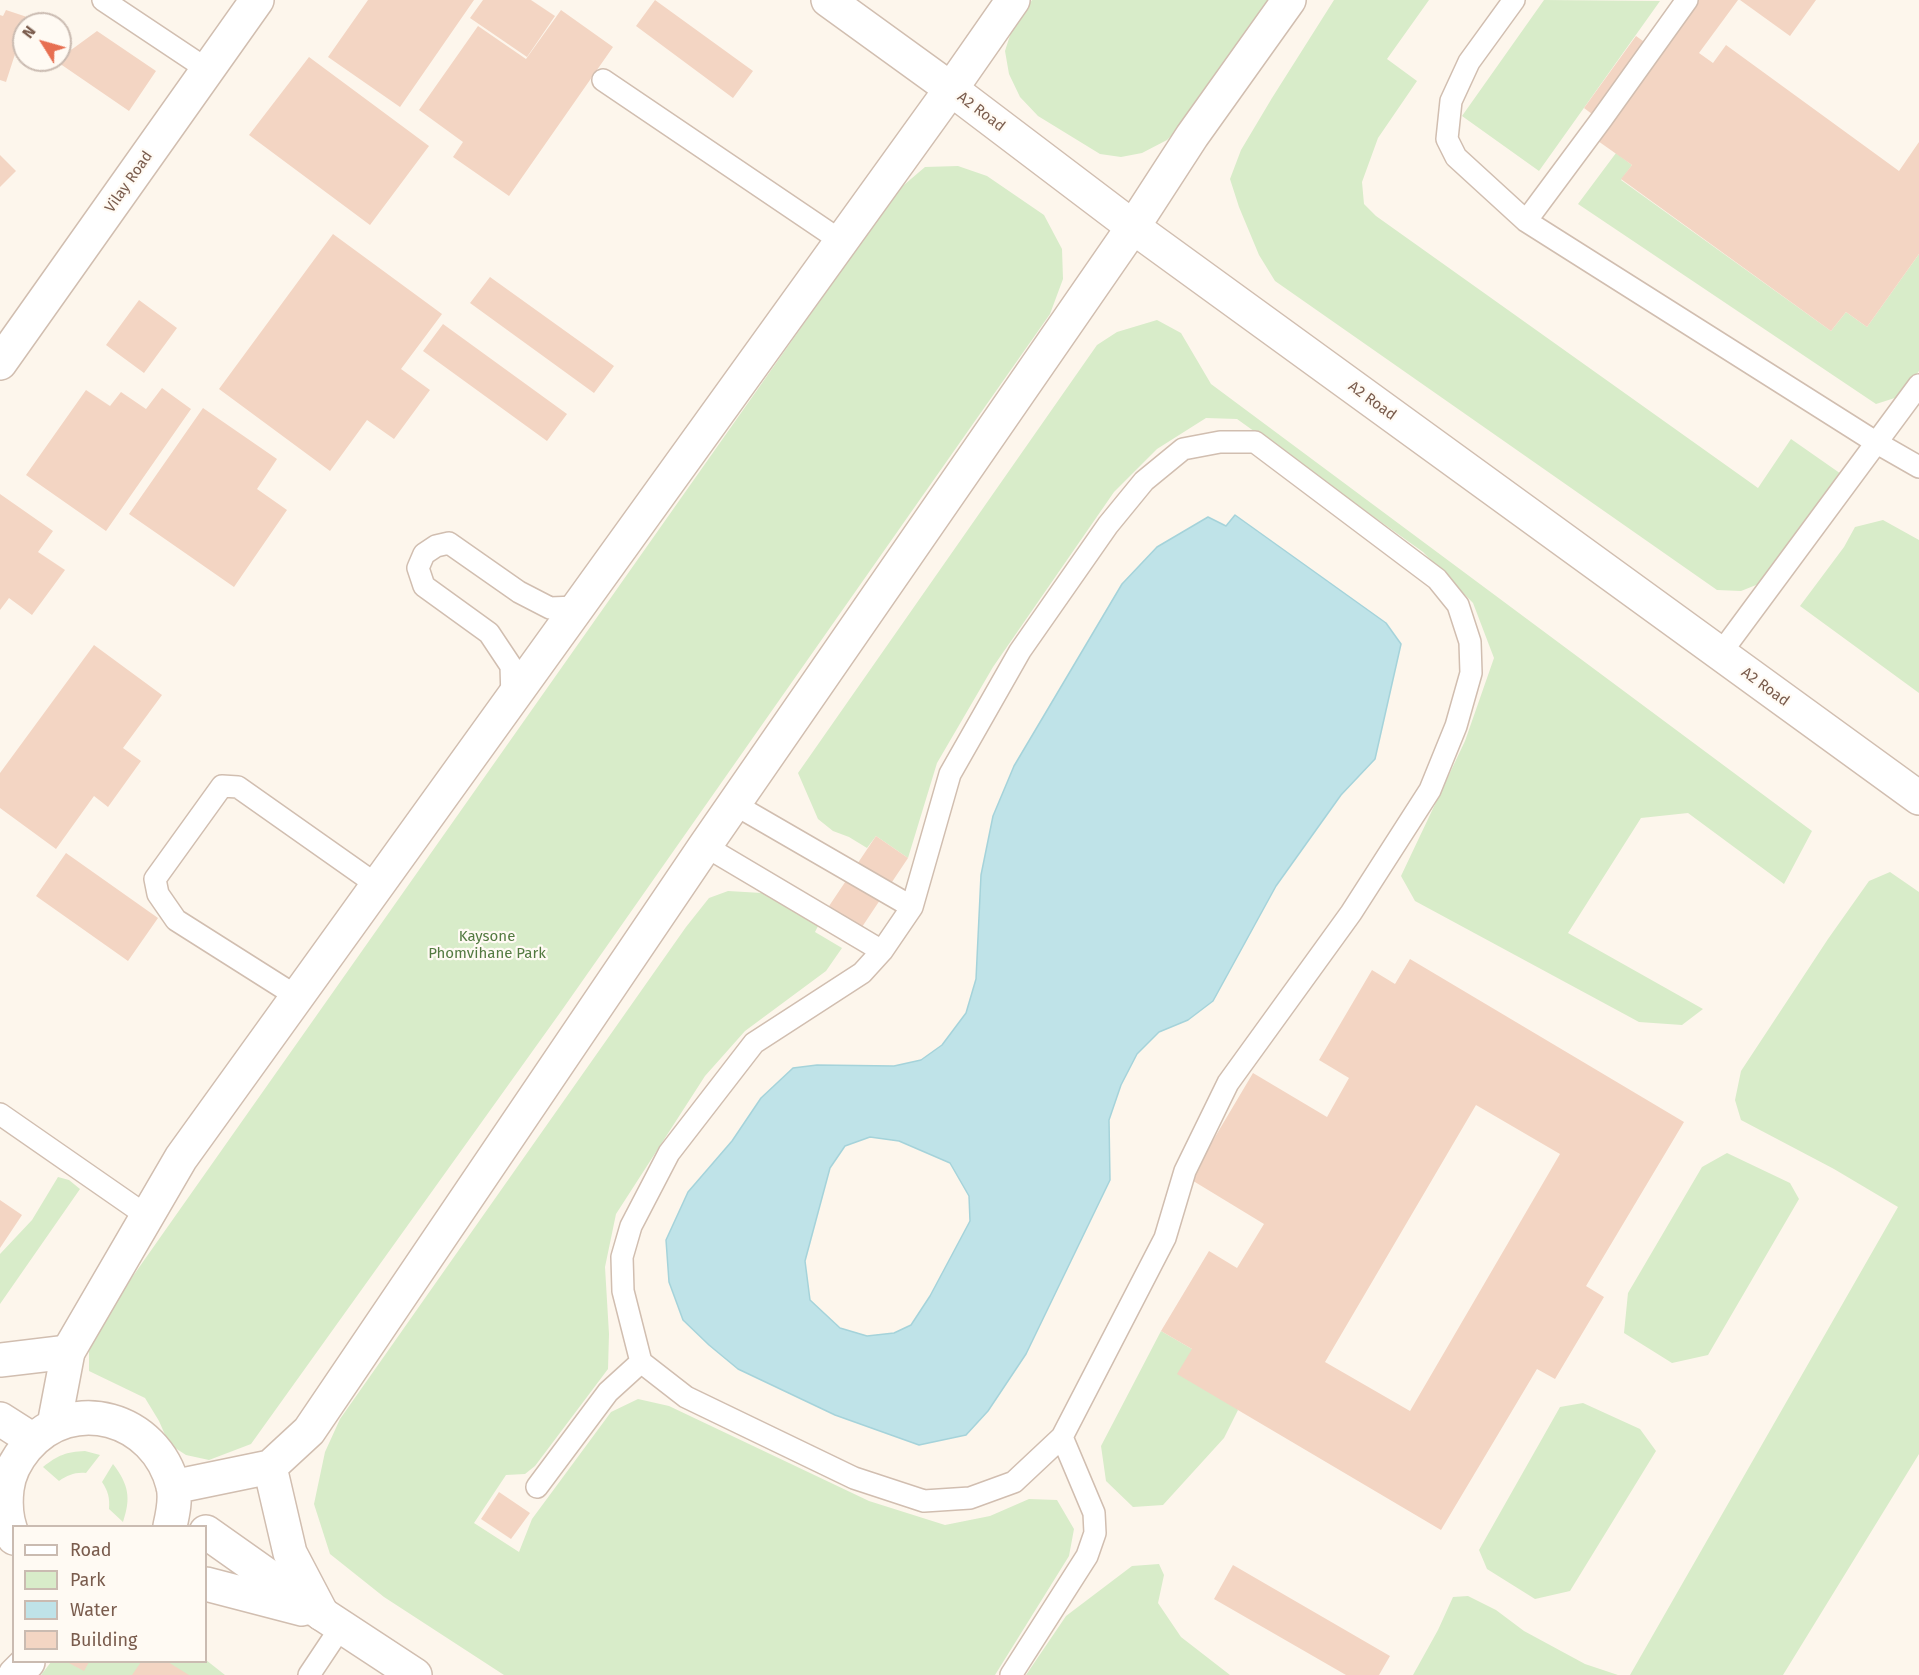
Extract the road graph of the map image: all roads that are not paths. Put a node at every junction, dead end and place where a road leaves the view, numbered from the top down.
1 (103, 0) edge
2 (257, 0) edge
3 (828, 0) edge
4 (1012, 0) edge
5 (1289, 0) edge
6 (1514, 0) edge
7 (1687, 0) edge
8 (208, 70) junction
9 (603, 80) dead end
10 (951, 89) junction
11 (1526, 221) junction
12 (1133, 227) junction
13 (841, 241) junction
14 (0, 363) edge
15 (1919, 384) edge
16 (1877, 443) junction
17 (1919, 467) edge
18 (577, 607) junction
19 (1720, 654) junction
20 (512, 698) junction
21 (1919, 798) edge
22 (734, 804) junction
23 (705, 846) junction
24 (377, 885) junction
25 (912, 907) junction
26 (882, 951) junction
27 (296, 996) junction
28 (0, 1114) edge
29 (147, 1216) junction
30 (68, 1352) junction
31 (0, 1360) edge
32 (641, 1362) junction
33 (0, 1419) edge
34 (44, 1433) junction
35 (1062, 1437) junction
36 (270, 1467) junction
37 (537, 1487) dead end
38 (3, 1494) edge
39 (178, 1513) edge
40 (207, 1533) edge
41 (12, 1535) edge
42 (207, 1584) edge
43 (331, 1621) junction
44 (27, 1663) edge
45 (15, 1675) edge
46 (309, 1675) edge
47 (416, 1675) edge
48 (1011, 1675) edge

1 - 8 lane
2 - 8 street, Vilay Road
3 - 10 street, A2 Road
4 - 10 street
5 - 12 street
6 - 11 lane
7 - 11 lane
8 - 14 street, Vilay Road
9 - 13 lane
10 - 12 street, A2 Road
10 - 13 street
11 - 16 lane
12 - 19 street, A2 Road
12 - 22 street
13 - 18 street
15 - 16 lane
16 - 17 lane
16 - 19 lane
18 - 20 street
18 - 20 lane
19 - 21 street, A2 Road
20 - 24 street
22 - 23 street
22 - 25 lane
23 - 26 lane
23 - 36 street
24 - 27 street
24 - 27 lane
25 - 26 lane
25 - 35 lane
26 - 32 lane
27 - 29 street
28 - 29 lane
29 - 30 street
30 - 31 street
30 - 34 street
32 - 35 lane
32 - 37 lane
33 - 34 street
34 - 38 street
34 - 39 street
35 - 48 lane
36 - 39 street
36 - 43 street
38 - 41 street
40 - 43 street
42 - 43 street
43 - 46 lane
43 - 47 street
44 - 45 street

